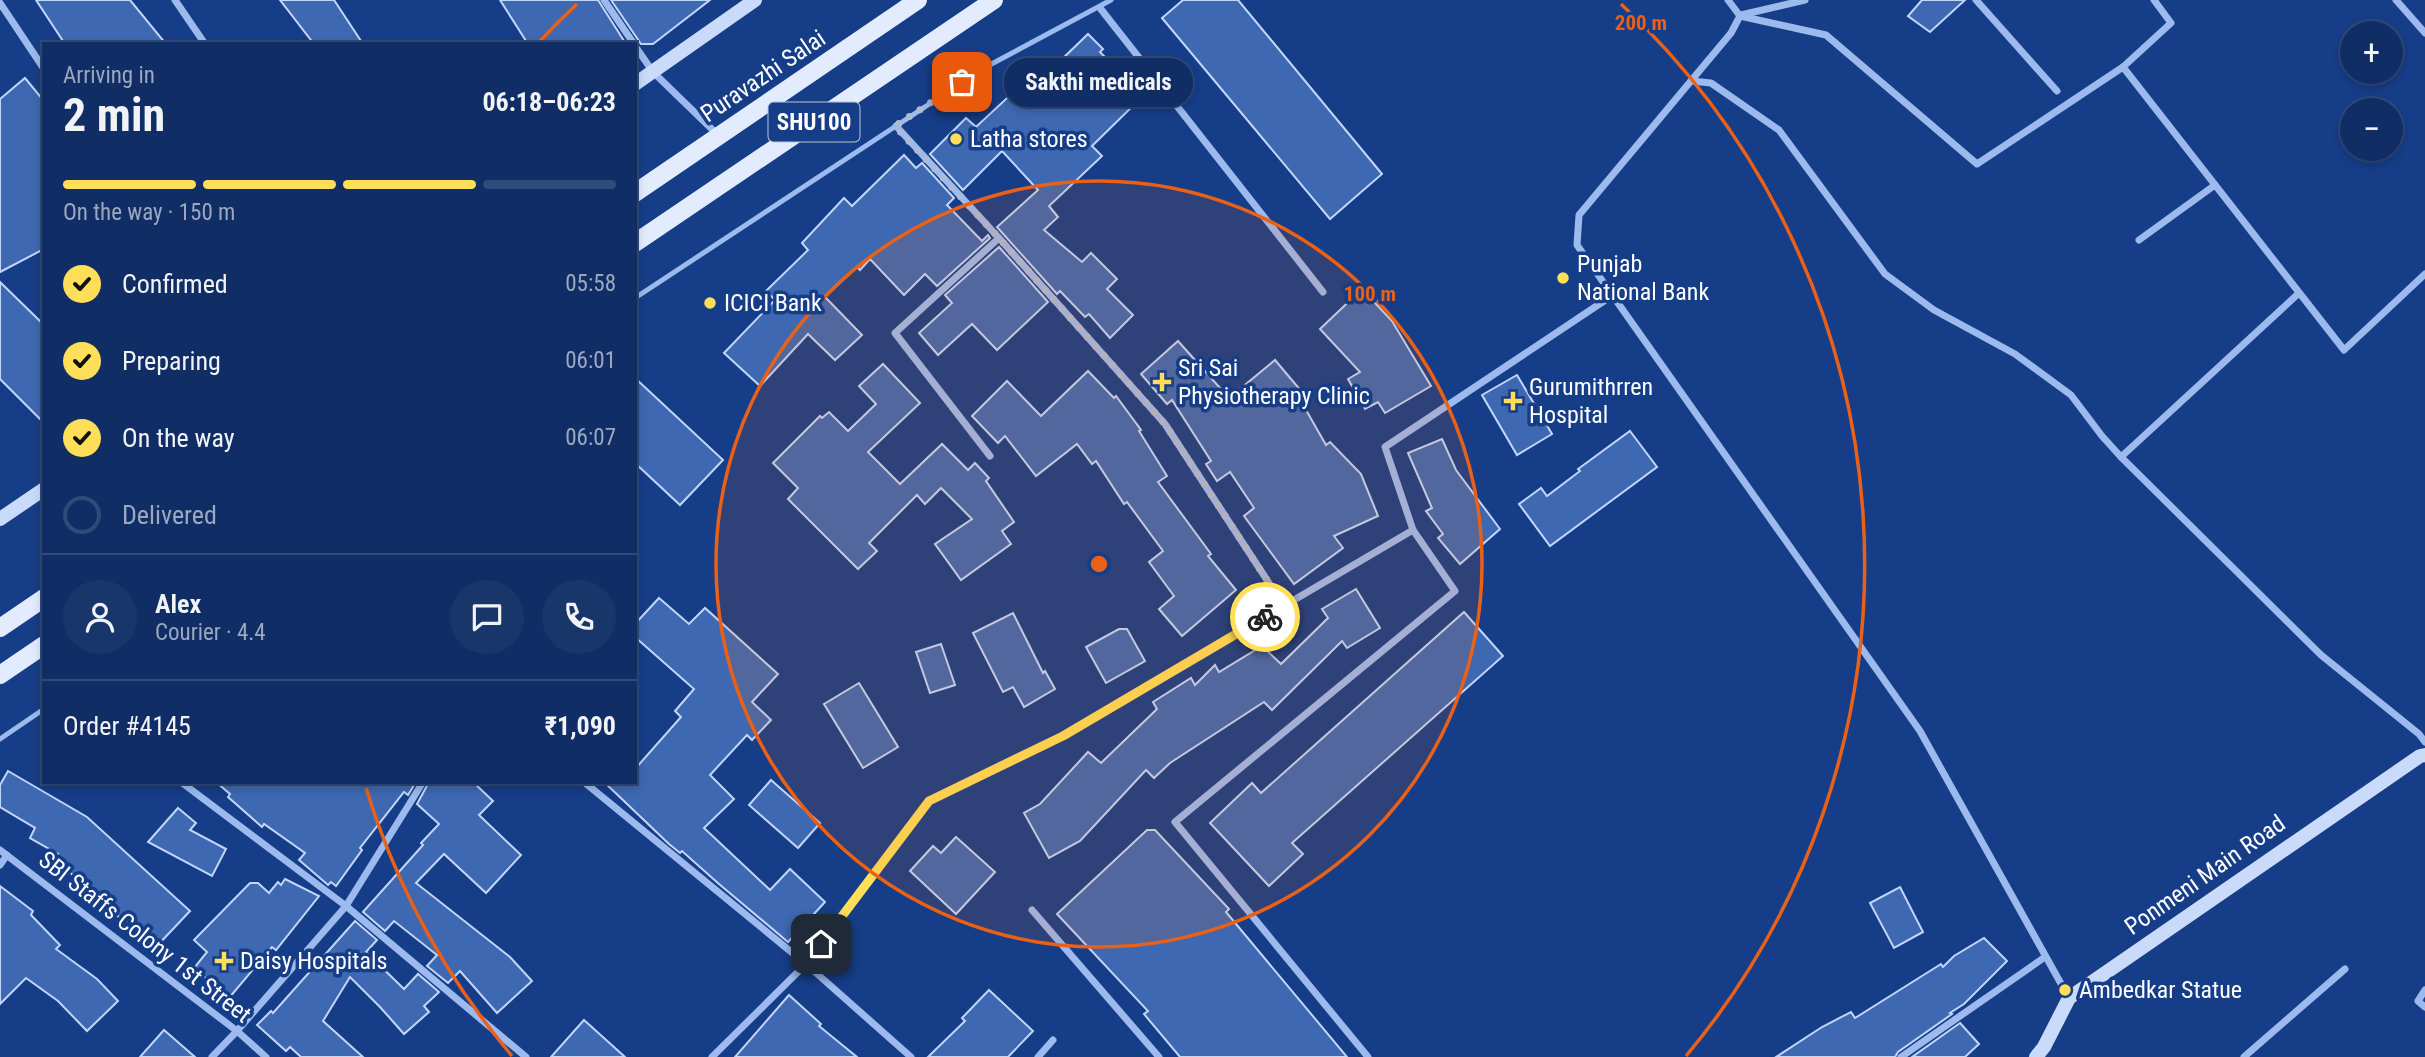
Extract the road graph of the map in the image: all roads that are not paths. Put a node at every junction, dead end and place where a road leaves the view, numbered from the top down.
1 (175, 0) edge
2 (604, 0) edge
3 (755, 0) edge
4 (918, 0) edge
5 (994, 0) edge
6 (1111, 0) edge
7 (1728, 0) edge
8 (1805, 0) edge
9 (1976, 0) edge
10 (2154, 0) edge
11 (2396, 0) edge
12 (0, 3) edge
13 (1100, 8) junction
14 (1740, 16) junction
15 (2425, 33) edge
16 (204, 42) edge
17 (632, 42) edge
18 (637, 49) edge
19 (42, 66) edge
20 (2123, 67) junction
21 (653, 72) junction
22 (1692, 81) junction
23 (637, 84) edge
24 (2057, 91) dead end
25 (895, 126) junction
26 (719, 136) junction
27 (2215, 185) junction
28 (637, 192) edge
29 (999, 238) junction
30 (2139, 240) dead end
31 (637, 242) edge
32 (2425, 274) edge
33 (1323, 292) dead end
34 (2299, 293) junction
35 (1613, 295) junction
36 (637, 297) edge
37 (990, 456) dead end
38 (2121, 457) junction
39 (42, 490) edge
40 (0, 519) edge
41 (1413, 530) junction
42 (42, 599) edge
43 (1284, 606) junction
44 (0, 628) edge
45 (42, 646) edge
46 (0, 675) edge
47 (42, 710) edge
48 (0, 739) edge
49 (2425, 743) edge
50 (2425, 755) edge
51 (184, 784) edge
52 (422, 784) edge
53 (586, 784) edge
54 (3, 852) edge
55 (0, 865) edge
56 (346, 906) junction
57 (1032, 910) dead end
58 (2045, 957) junction
59 (806, 964) junction
60 (2345, 969) dead end
61 (2425, 990) edge
62 (2069, 998) junction
63 (2425, 1007) edge
64 (237, 1031) junction
65 (1053, 1040) dead end
66 (2043, 1052) edge
67 (212, 1057) edge
68 (266, 1057) edge
69 (526, 1057) edge
70 (712, 1057) edge
71 (911, 1057) edge
72 (1038, 1057) edge
73 (1159, 1057) edge
74 (1368, 1057) edge
75 (1901, 1057) edge
76 (2244, 1057) edge

1 - 16 street
2 - 17 street
3 - 21 street
4 - 26 main road, Puravazhi Salai / SHU100
5 - 31 main road, SHU100
6 - 13 lane
7 - 14 street
8 - 14 street
9 - 24 street
10 - 20 street
11 - 15 street
12 - 19 street
13 - 25 lane
13 - 33 street
14 - 20 street
14 - 22 street
18 - 21 street
20 - 27 street
21 - 23 street
21 - 26 street
22 - 35 street
22 - 38 street
25 - 29 street
25 - 36 lane
26 - 28 main road, Puravazhi Salai / SHU100
27 - 30 street
27 - 34 street
29 - 37 street
29 - 43 street
32 - 34 street
34 - 38 street
35 - 41 street
35 - 58 street
38 - 49 street
39 - 40 street
41 - 43 street
41 - 74 street
42 - 44 main road
43 - 59 street
45 - 46 main road
47 - 48 lane
50 - 62 street, Ponmeni Main Road
51 - 56 street
52 - 56 street
53 - 59 street
54 - 55 street
54 - 64 street, SBI Staffs Colony 1st Street
56 - 64 street
56 - 69 street
57 - 73 street
58 - 62 street
58 - 75 street
59 - 70 street
59 - 71 street
60 - 76 street
61 - 63 street
62 - 66 street, Ponmeni Main Road
64 - 67 street
64 - 68 street, SBI Staffs Colony 1st Street
65 - 72 street

